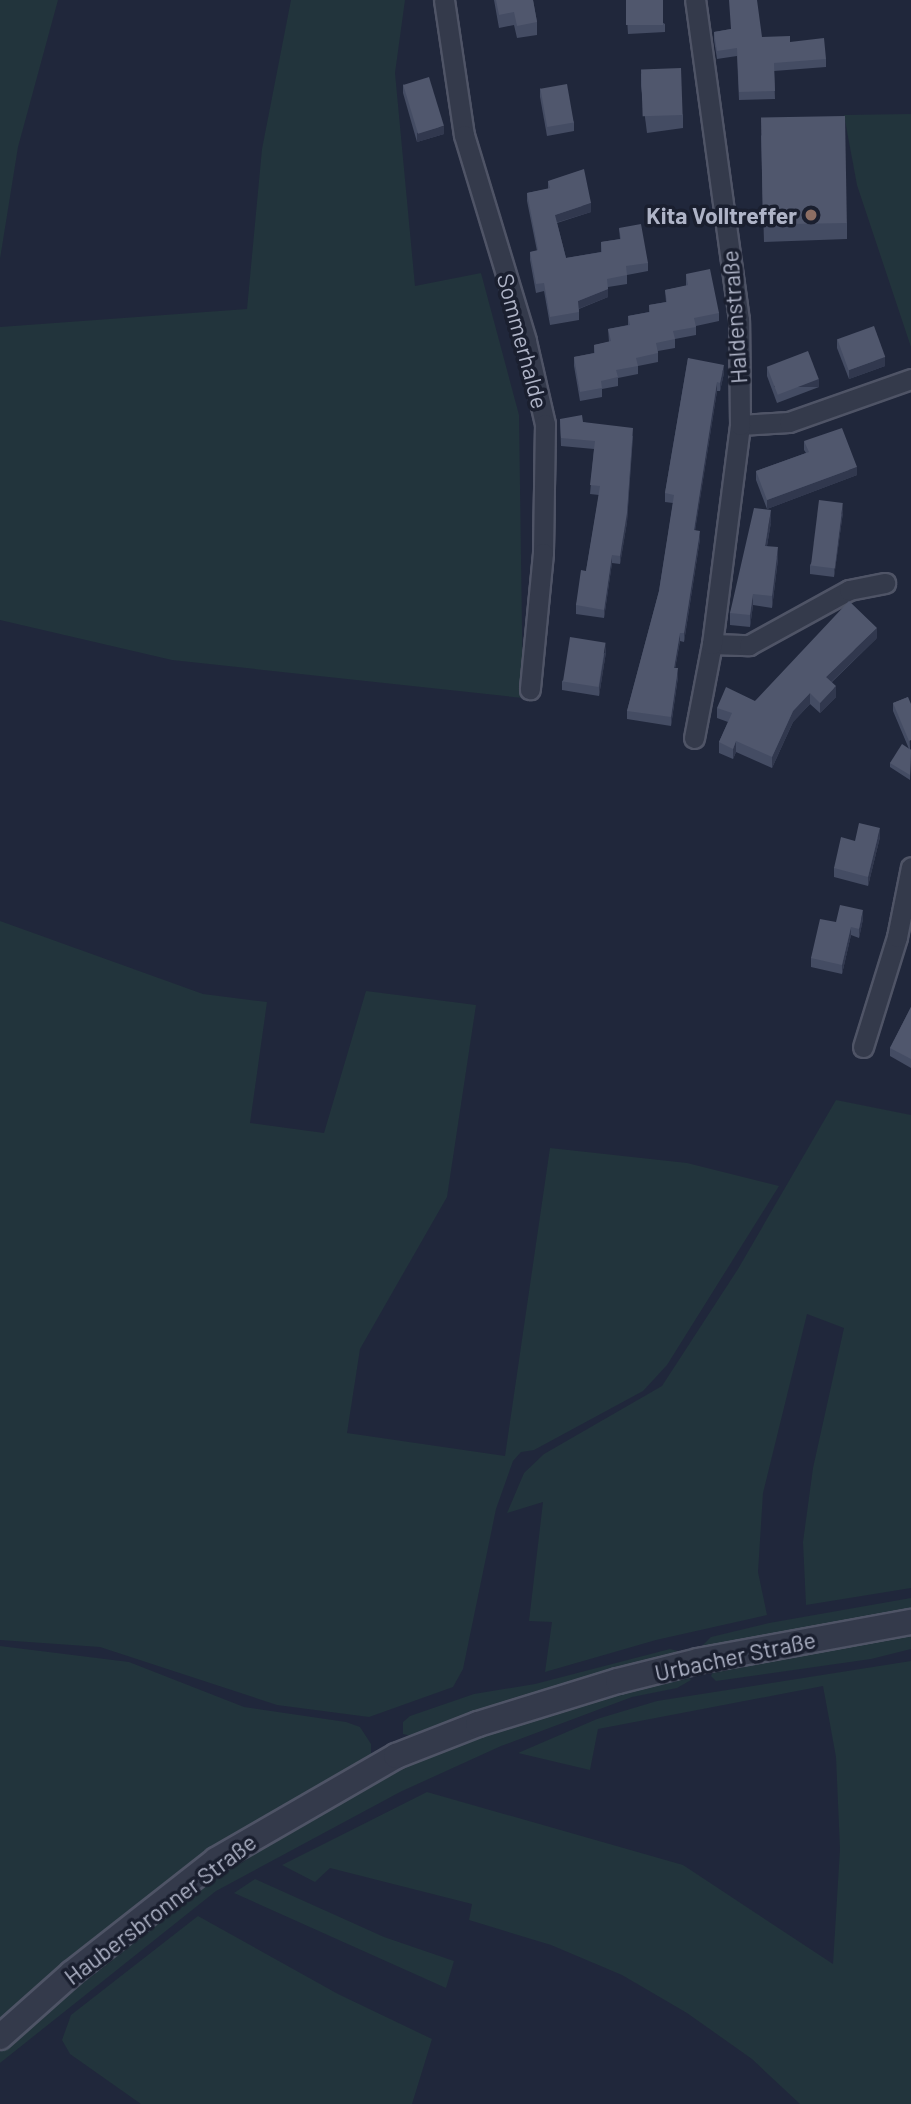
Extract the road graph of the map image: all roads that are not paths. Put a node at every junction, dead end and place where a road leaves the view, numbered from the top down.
1 (444, 0) edge
2 (695, 0) edge
3 (911, 379) edge
4 (740, 425) junction
5 (885, 583) dead end
6 (712, 644) junction
7 (530, 689) dead end
8 (694, 738) dead end
9 (911, 867) edge
10 (863, 1047) dead end
11 (911, 1622) edge
12 (561, 1697) joint
13 (0, 2037) edge

1 - 7 street, Sommerhalde
2 - 4 street, Haldenstraße
3 - 4 street
4 - 6 street, Haldenstraße
5 - 6 street
6 - 8 street, Haldenstraße
9 - 10 street
11 - 12 street, Urbacher Straße
12 - 13 street, Haubersbronner Straße

